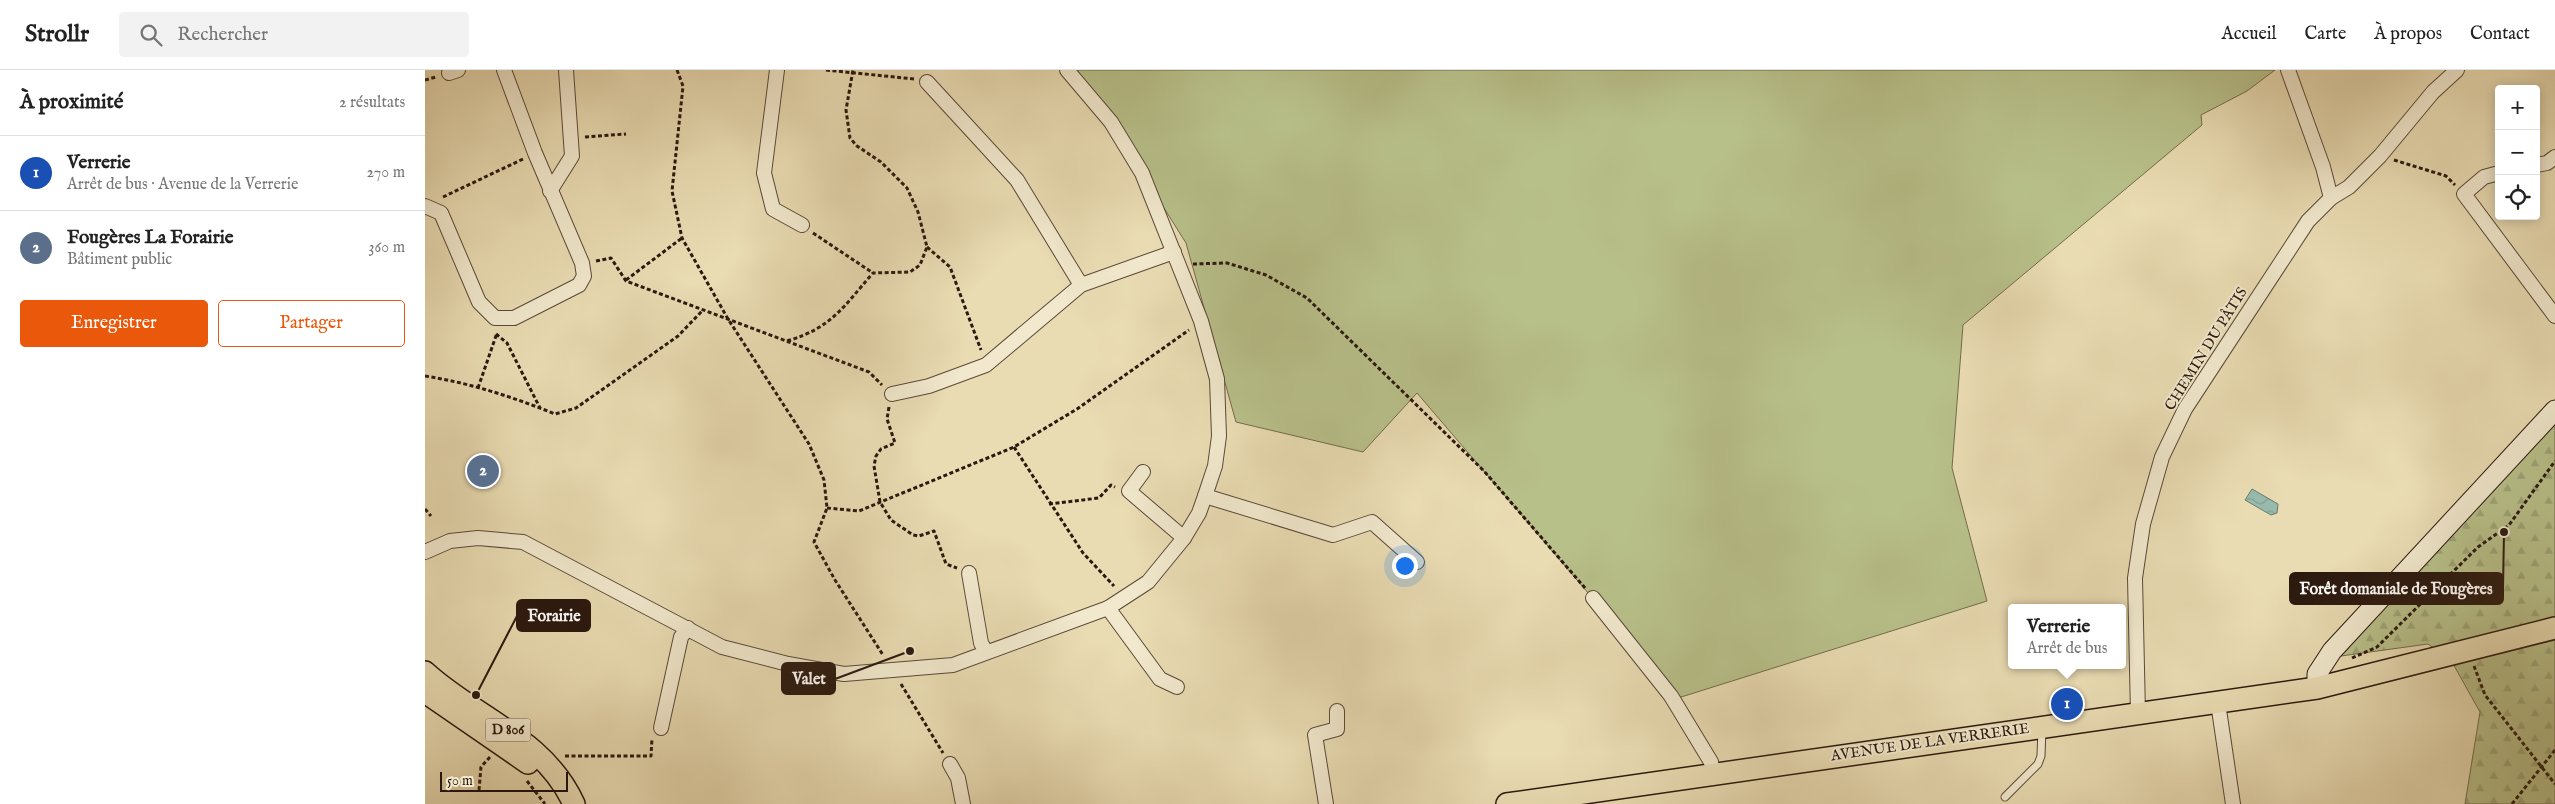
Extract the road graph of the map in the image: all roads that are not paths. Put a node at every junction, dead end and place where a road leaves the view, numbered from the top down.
1 (503, 70) edge
2 (566, 70) edge
3 (777, 70) edge
4 (1067, 70) edge
5 (2288, 70) edge
6 (2457, 70) edge
7 (927, 82) road end
8 (2555, 158) edge
9 (2540, 164) edge
10 (2495, 174) edge
11 (550, 191) junction
12 (2331, 198) junction
13 (431, 203) edge
14 (802, 225) road end
15 (1174, 252) junction
16 (1081, 285) junction
17 (2555, 316) edge
18 (891, 394) road end
19 (2555, 410) edge
20 (1143, 472) dead end
21 (1205, 496) junction
22 (1184, 538) junction
23 (425, 552) edge
24 (1417, 562) dead end
25 (969, 574) road end
26 (1593, 598) road end
27 (1108, 608) junction
28 (688, 628) junction
29 (2555, 628) edge
30 (986, 652) junction
31 (425, 672) edge
32 (2317, 681) junction
33 (1177, 687) dead end
34 (425, 692) edge
35 (2219, 703) junction
36 (1337, 710) dead end
37 (2138, 714) junction
38 (2042, 726) junction
39 (661, 728) road end
40 (950, 764) road end
41 (1713, 774) junction
42 (2005, 798) dead end
43 (559, 804) edge
44 (574, 804) edge
45 (963, 804) edge
46 (1326, 804) edge
47 (1507, 804) edge
48 (2233, 804) edge

1 - 11 street
2 - 11 street
3 - 14 street
4 - 15 street
5 - 12 street
6 - 12 street, CHEMIN DU PÂTIS
7 - 16 street
8 - 9 street
10 - 17 street
11 - 13 street
12 - 37 street, CHEMIN DU PÂTIS
15 - 16 street
15 - 21 street
16 - 18 street
19 - 32 street
20 - 22 street
21 - 22 street
21 - 24 street
22 - 27 street
23 - 28 street
25 - 30 street
26 - 41 street
27 - 30 street
27 - 33 street
28 - 30 street
28 - 39 street
29 - 32 main road, AVENUE DE LA VERRERIE
31 - 44 main road, D 806
32 - 35 main road, AVENUE DE LA VERRERIE
34 - 43 main road, D 806
35 - 37 main road, AVENUE DE LA VERRERIE
35 - 48 street
36 - 46 street
37 - 38 main road, AVENUE DE LA VERRERIE
38 - 41 main road, AVENUE DE LA VERRERIE
38 - 42 lane
40 - 45 street
41 - 47 main road, AVENUE DE LA VERRERIE

